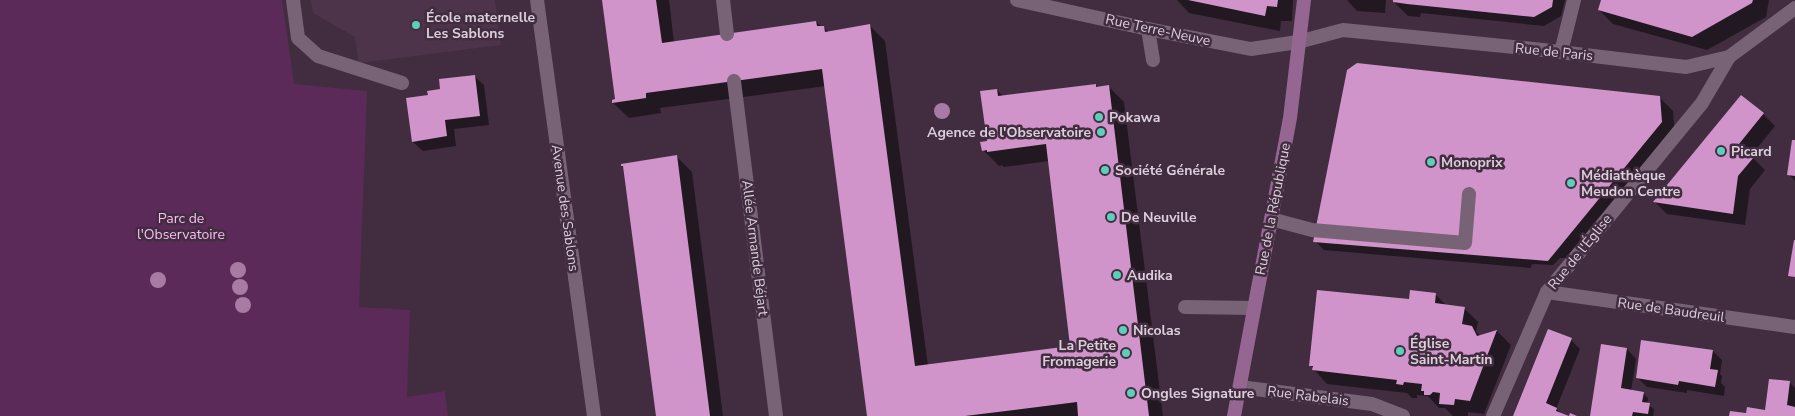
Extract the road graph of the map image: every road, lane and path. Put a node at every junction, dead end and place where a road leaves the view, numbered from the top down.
1 (292, 0) edge
2 (538, 0) edge
3 (723, 0) edge
4 (1017, 0) edge
5 (1304, 0) edge
6 (1574, 0) edge
7 (1795, 8) edge
8 (1148, 29) junction
9 (727, 34) dead end
10 (1298, 42) junction
11 (1561, 52) junction
12 (1729, 57) junction
13 (1152, 60) dead end
14 (734, 81) dead end
15 (402, 83) dead end
16 (1470, 194) dead end
17 (1271, 219) junction
18 (1547, 292) junction
19 (1185, 307) dead end
20 (1254, 308) junction
21 (1795, 327) edge
22 (1240, 388) junction
23 (594, 416) edge
24 (776, 416) edge
25 (1234, 416) edge
26 (1403, 416) edge
27 (1493, 416) edge

1 - 15 street
2 - 23 street, Avenue des Sablons
3 - 9 street
4 - 8 street, Rue Terre-Neuve
5 - 10 main road, Rue de la République
6 - 11 street
7 - 12 street, Rue de Paris
8 - 10 street, Rue Terre-Neuve
8 - 13 street
10 - 11 street, Rue de Paris
10 - 17 main road, Rue de la République
11 - 12 street, Rue de Paris
12 - 18 street, Rue de l'Église
14 - 24 street, Allée Armande Béjart
16 - 17 street
17 - 20 main road, Rue de la République
18 - 21 street, Rue de Baudreuil
18 - 27 street, Rue de l'Église
19 - 20 street
20 - 22 main road, Rue de la République
22 - 25 main road, Rue de la République
22 - 26 street, Rue Rabelais

